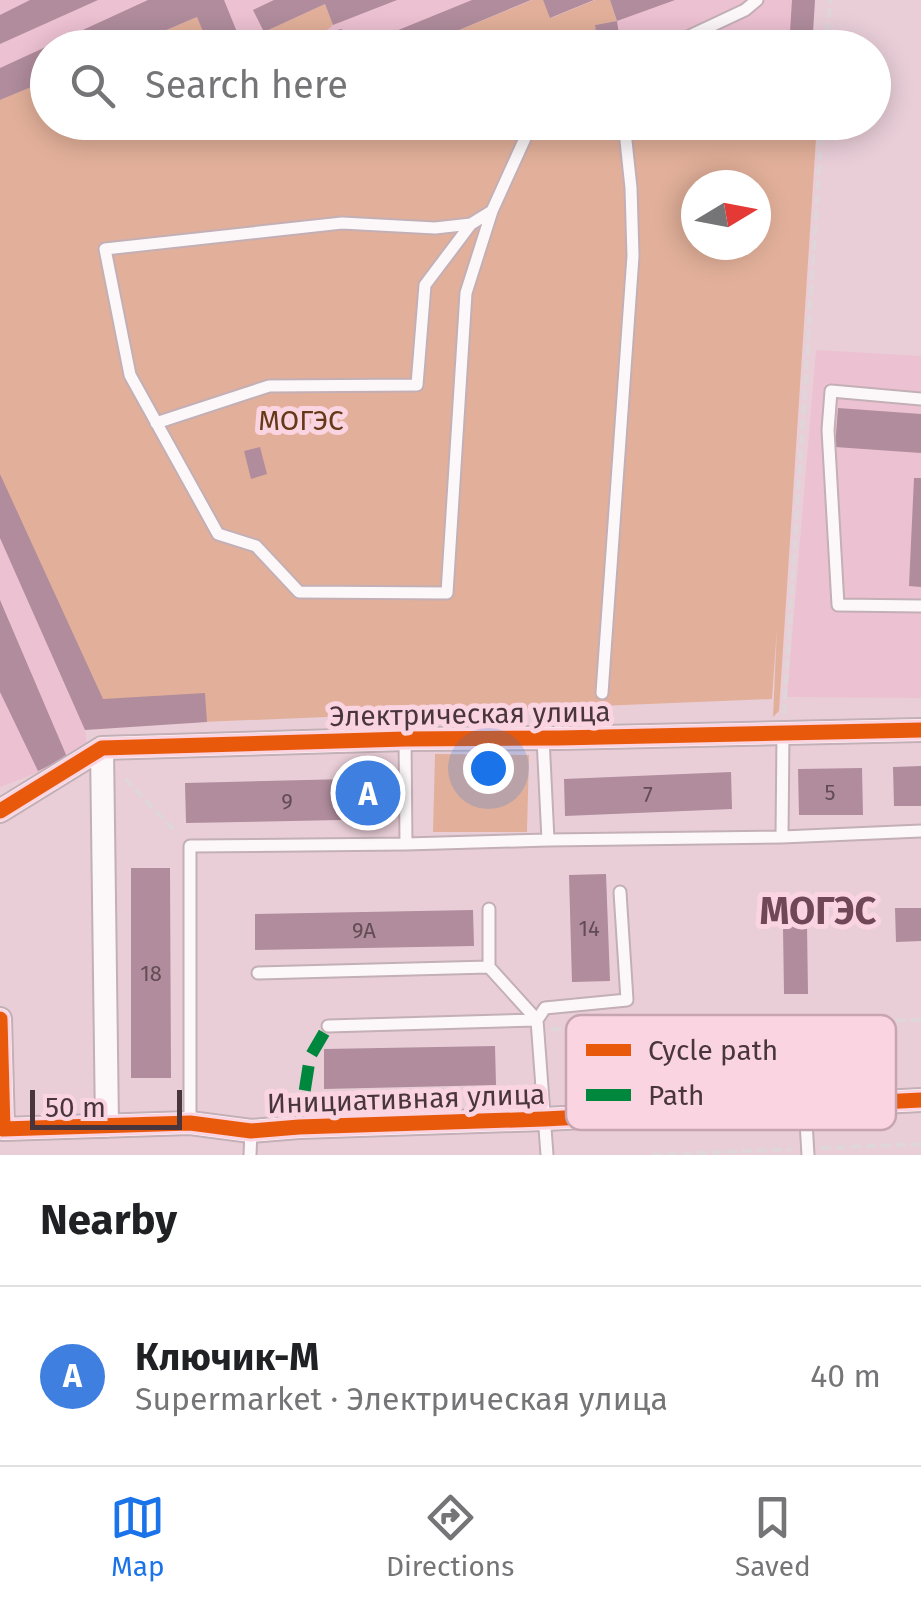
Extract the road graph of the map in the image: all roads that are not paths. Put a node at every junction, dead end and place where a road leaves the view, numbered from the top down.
1 (757, 0) edge
2 (702, 30) edge
3 (524, 140) edge
4 (626, 140) edge
5 (492, 211) junction
6 (471, 224) junction
7 (921, 398) edge
8 (156, 423) junction
9 (921, 606) edge
10 (602, 694) dead end
11 (921, 730) edge
12 (783, 734) junction
13 (543, 738) junction
14 (405, 739) junction
15 (102, 748) junction
16 (0, 810) edge
17 (921, 832) edge
18 (782, 837) junction
19 (548, 840) junction
20 (406, 844) junction
21 (620, 892) dead end
22 (489, 909) dead end
23 (489, 968) junction
24 (258, 973) dead end
25 (0, 1019) edge
26 (537, 1025) junction
27 (328, 1026) dead end
28 (921, 1100) edge
29 (896, 1101) edge
30 (566, 1118) edge
31 (544, 1119) junction
32 (190, 1123) junction
33 (107, 1126) junction
34 (250, 1131) junction
35 (250, 1155) edge
36 (547, 1155) edge

1 - 2 lane
3 - 5 lane
4 - 10 lane
5 - 6 lane
5 - 8 lane
6 - 8 lane
6 - 8 lane
7 - 9 lane
11 - 12 street, Электрическая улица
12 - 13 street, Электрическая улица
12 - 18 lane
13 - 14 street, Электрическая улица
13 - 19 lane
14 - 15 street, Электрическая улица
14 - 20 lane
15 - 16 street
15 - 33 street
17 - 18 lane
18 - 19 lane
19 - 20 lane
20 - 32 lane
21 - 26 lane
22 - 23 lane
23 - 24 lane
23 - 26 lane
25 - 33 street, Инициативная улица
26 - 27 lane
26 - 31 lane
28 - 29 street, Инициативная улица
30 - 31 street, Инициативная улица
31 - 34 street, Инициативная улица
31 - 36 lane
32 - 33 street, Инициативная улица
32 - 34 street, Инициативная улица
34 - 35 lane

